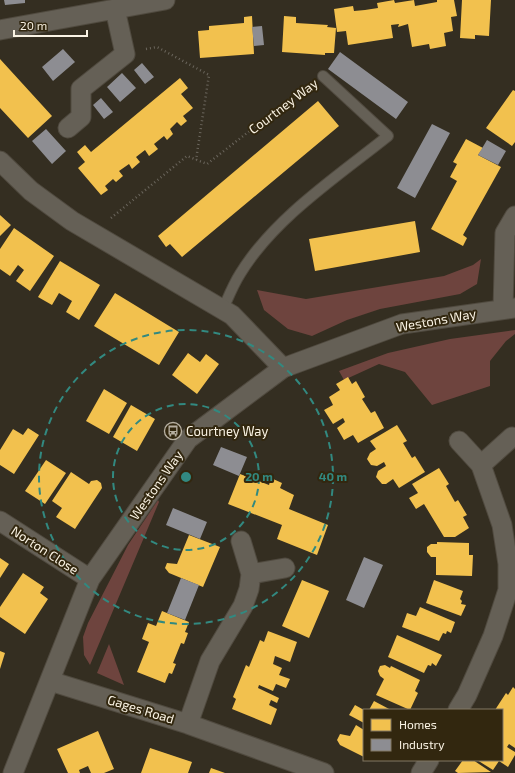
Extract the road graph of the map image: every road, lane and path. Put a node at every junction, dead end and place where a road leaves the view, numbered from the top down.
1 (166, 0) edge
2 (115, 9) junction
3 (0, 30) edge
4 (124, 54) junction
5 (324, 76) joint
6 (68, 128) dead end
7 (196, 160) junction
8 (0, 161) edge
9 (515, 216) edge
10 (93, 233) junction
11 (509, 308) edge
12 (223, 310) junction
13 (283, 368) junction
14 (512, 437) dead end
15 (459, 441) dead end
16 (481, 465) junction
17 (0, 521) edge
18 (241, 541) dead end
19 (285, 568) dead end
20 (251, 574) junction
21 (90, 579) junction
22 (511, 590) edge
23 (50, 681) junction
24 (459, 709) edge
25 (188, 724) junction
26 (428, 761) edge
27 (13, 773) edge
28 (324, 773) edge
29 (421, 773) edge

1 - 2 street
2 - 3 street
2 - 4 street
4 - 6 street
4 - 7 path
5 - 7 path, Courtney Way
5 - 12 lane, Courtney Way
7 - 10 path, Courtney Way
8 - 10 street
9 - 11 street
10 - 12 street
11 - 13 street, Westons Way
12 - 13 street
13 - 21 street, Westons Way
14 - 16 street
15 - 16 street
16 - 22 street
17 - 21 street, Norton Close
18 - 20 street
19 - 20 street
20 - 25 street
21 - 23 street, Westons Way
22 - 24 street
23 - 25 street, Gages Road
23 - 27 street
25 - 28 street, Gages Road
26 - 29 street

